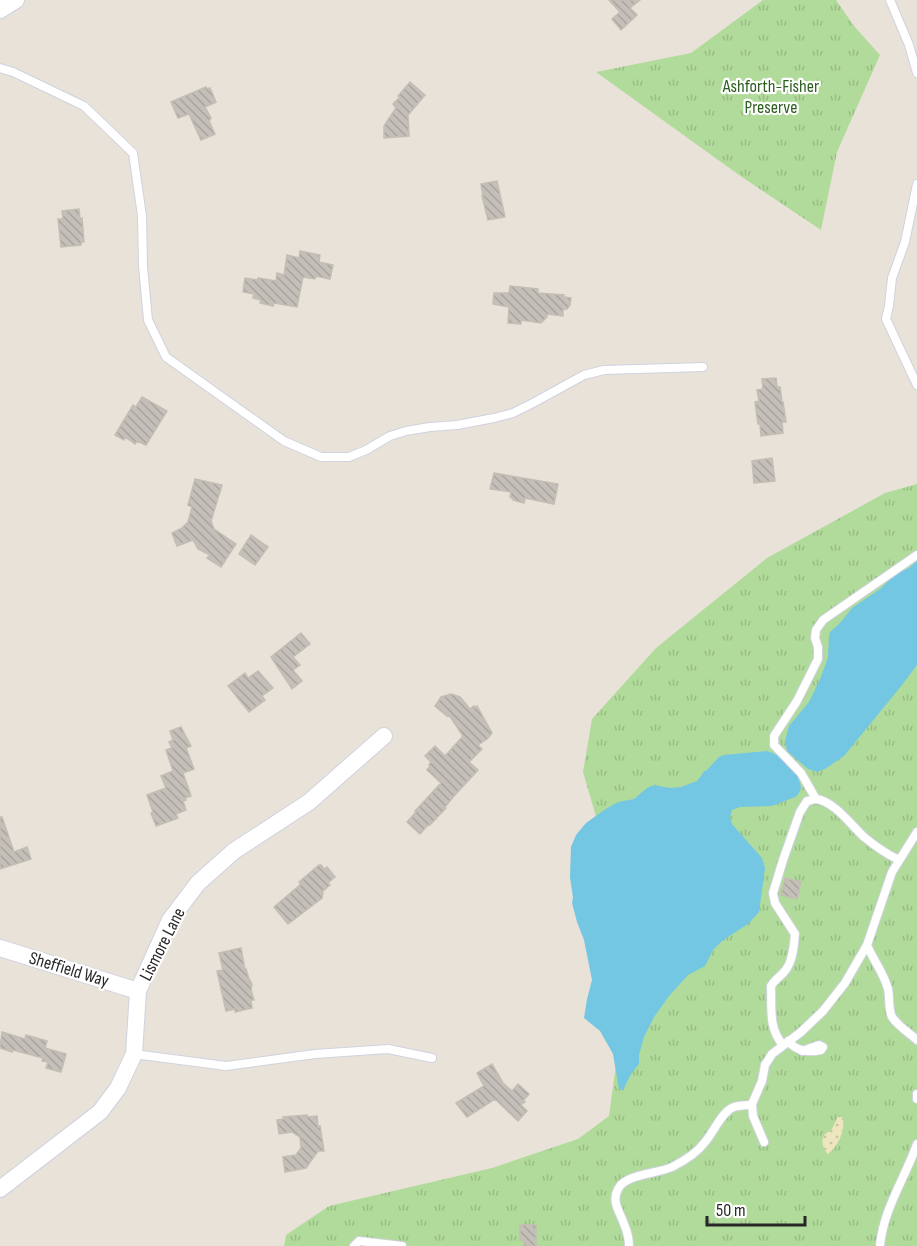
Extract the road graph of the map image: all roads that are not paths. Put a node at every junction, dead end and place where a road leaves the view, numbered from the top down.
1 (16, 0) edge
2 (890, 0) edge
3 (0, 9) edge
4 (0, 68) edge
5 (917, 73) edge
6 (917, 184) edge
7 (703, 367) dead end
8 (917, 385) edge
9 (917, 555) edge
10 (384, 736) dead end
11 (816, 799) junction
12 (917, 832) edge
13 (899, 860) junction
14 (867, 945) junction
15 (0, 948) edge
16 (138, 991) junction
17 (917, 1040) edge
18 (786, 1043) junction
19 (802, 1051) dead end
20 (134, 1054) junction
21 (432, 1058) dead end
22 (917, 1094) edge
23 (917, 1099) edge
24 (752, 1104) junction
25 (764, 1142) dead end
26 (917, 1144) edge
27 (0, 1190) edge
28 (880, 1245) edge
29 (354, 1246) edge
30 (402, 1246) edge
31 (629, 1246) edge

1 - 3 street
2 - 5 lane
4 - 7 lane
6 - 8 lane
9 - 11 lane
10 - 16 street, Lismore Lane
11 - 13 lane
11 - 18 lane
12 - 13 lane
13 - 14 lane
14 - 17 lane
14 - 18 lane
15 - 16 street, Sheffield Way
16 - 20 street, Lismore Lane
18 - 19 lane
18 - 24 lane
20 - 21 lane
20 - 27 street, Lismore Lane
22 - 23 lane
24 - 25 lane
24 - 31 lane
26 - 28 lane
29 - 30 lane

